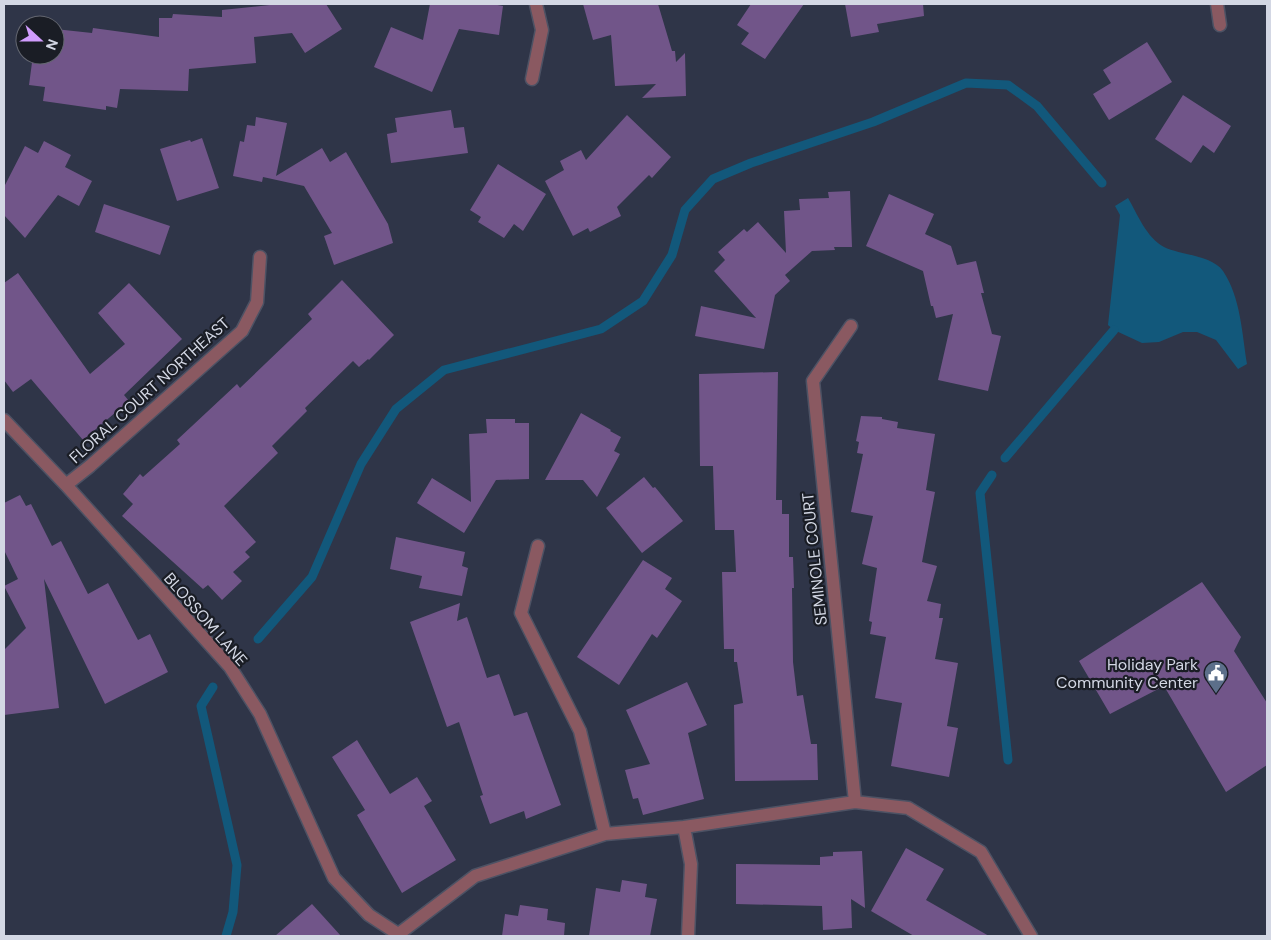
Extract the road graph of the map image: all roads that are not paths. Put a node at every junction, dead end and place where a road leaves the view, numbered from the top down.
1 (536, 4) edge
2 (1217, 4) edge
3 (1220, 25) dead end
4 (532, 79) dead end
5 (260, 257) dead end
6 (851, 326) dead end
7 (4, 420) edge
8 (66, 485) junction
9 (538, 546) dead end
10 (854, 802) junction
11 (684, 827) junction
12 (605, 834) junction
13 (397, 935) edge
14 (688, 936) edge
15 (1031, 936) edge

1 - 4 street
2 - 3 street
5 - 8 street, FLORAL COURT NORTHEAST
6 - 10 street, SEMINOLE COURT
7 - 8 street, BLOSSOM LANE
8 - 13 street, BLOSSOM LANE
9 - 12 street
10 - 11 street
10 - 15 street
11 - 12 street
11 - 14 street
12 - 13 street

